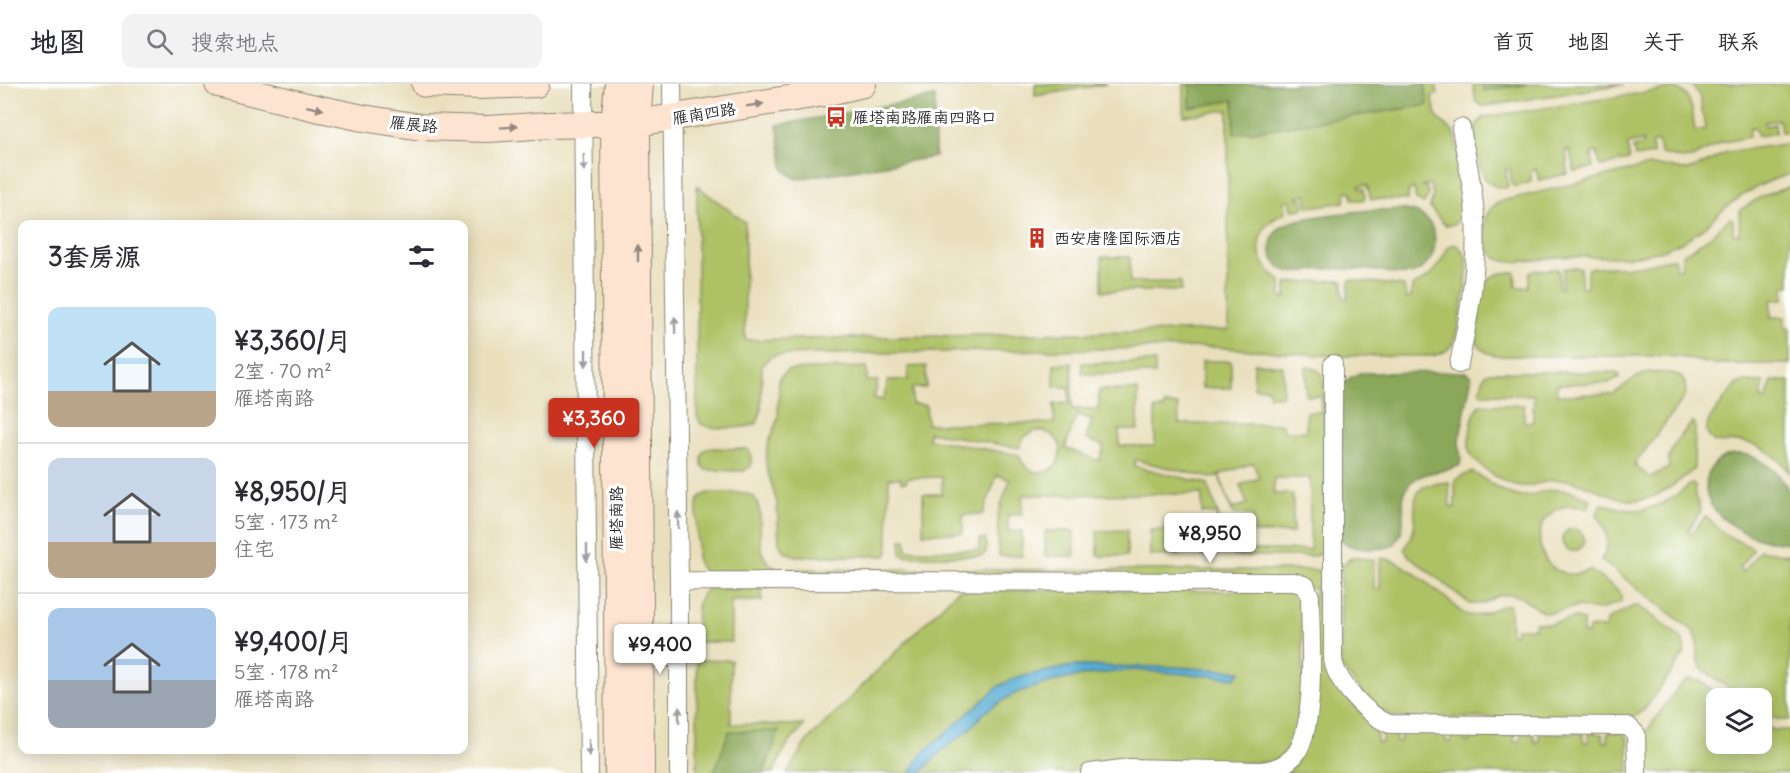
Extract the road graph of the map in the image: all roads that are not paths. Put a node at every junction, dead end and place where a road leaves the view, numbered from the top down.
1 (218, 84) edge
2 (426, 84) edge
3 (536, 84) edge
4 (583, 84) edge
5 (618, 84) edge
6 (640, 84) edge
7 (672, 84) edge
8 (863, 84) edge
9 (673, 118) junction
10 (626, 123) junction
11 (583, 124) junction
12 (1461, 128) dead end
13 (1333, 364) dead end
14 (1460, 364) dead end
15 (679, 581) junction
16 (680, 657) junction
17 (629, 659) junction
18 (588, 661) junction
19 (589, 773) edge
20 (618, 773) edge
21 (641, 773) edge
22 (679, 773) edge
23 (1090, 773) edge
24 (1637, 773) edge

1 -> 11 main road, 雁展路
2 - 3 main road
4 - 11 street
5 - 10 main road, 雁塔南路
6 - 10 main road, 雁塔南路
7 - 9 street
9 -> 8 main road, 雁南四路
9 - 10 main road, 雁南四路
15 -> 9 street
10 - 11 main road, 雁展路
10 - 17 main road, 雁塔南路
11 -> 18 street
12 - 14 street
13 - 24 street
15 - 16 street
15 - 23 street
16 - 17 street
22 -> 16 street
17 - 18 street
17 - 20 main road, 雁塔南路
17 - 21 main road, 雁塔南路
18 -> 19 street

